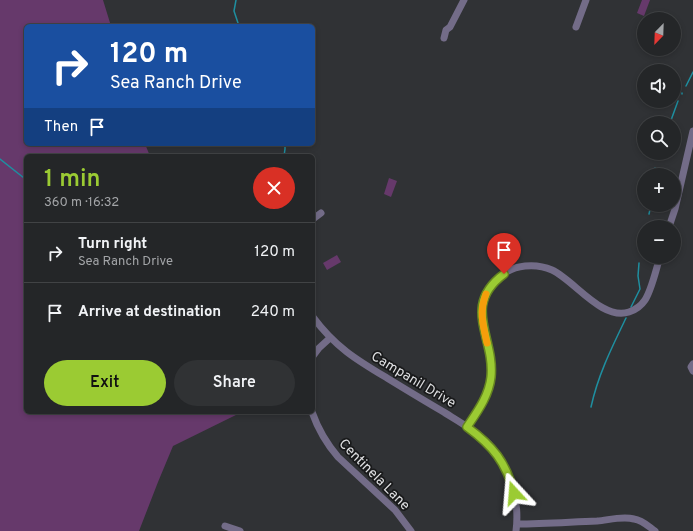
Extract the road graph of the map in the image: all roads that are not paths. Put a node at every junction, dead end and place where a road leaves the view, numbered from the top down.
1 (464, 0) edge
2 (586, 0) edge
3 (576, 27) dead end
4 (444, 38) dead end
5 (693, 130) edge
6 (321, 213) dead end
7 (315, 218) edge
8 (671, 220) edge
9 (658, 264) edge
10 (315, 320) edge
11 (330, 338) junction
12 (315, 353) edge
13 (693, 364) edge
14 (693, 370) edge
15 (313, 414) edge
16 (467, 427) junction
17 (225, 526) dead end
18 (517, 527) edge
19 (240, 531) edge
20 (411, 531) edge
21 (655, 531) edge

1 - 4 street
2 - 3 street
5 - 8 street
6 - 7 street
9 - 16 street
10 - 11 street, Campanil Drive
11 - 12 street
11 - 16 street, Campanil Drive
13 - 14 street
15 - 20 street, Centinela Lane
16 - 18 street, Campanil Drive
17 - 19 street
18 - 21 street

